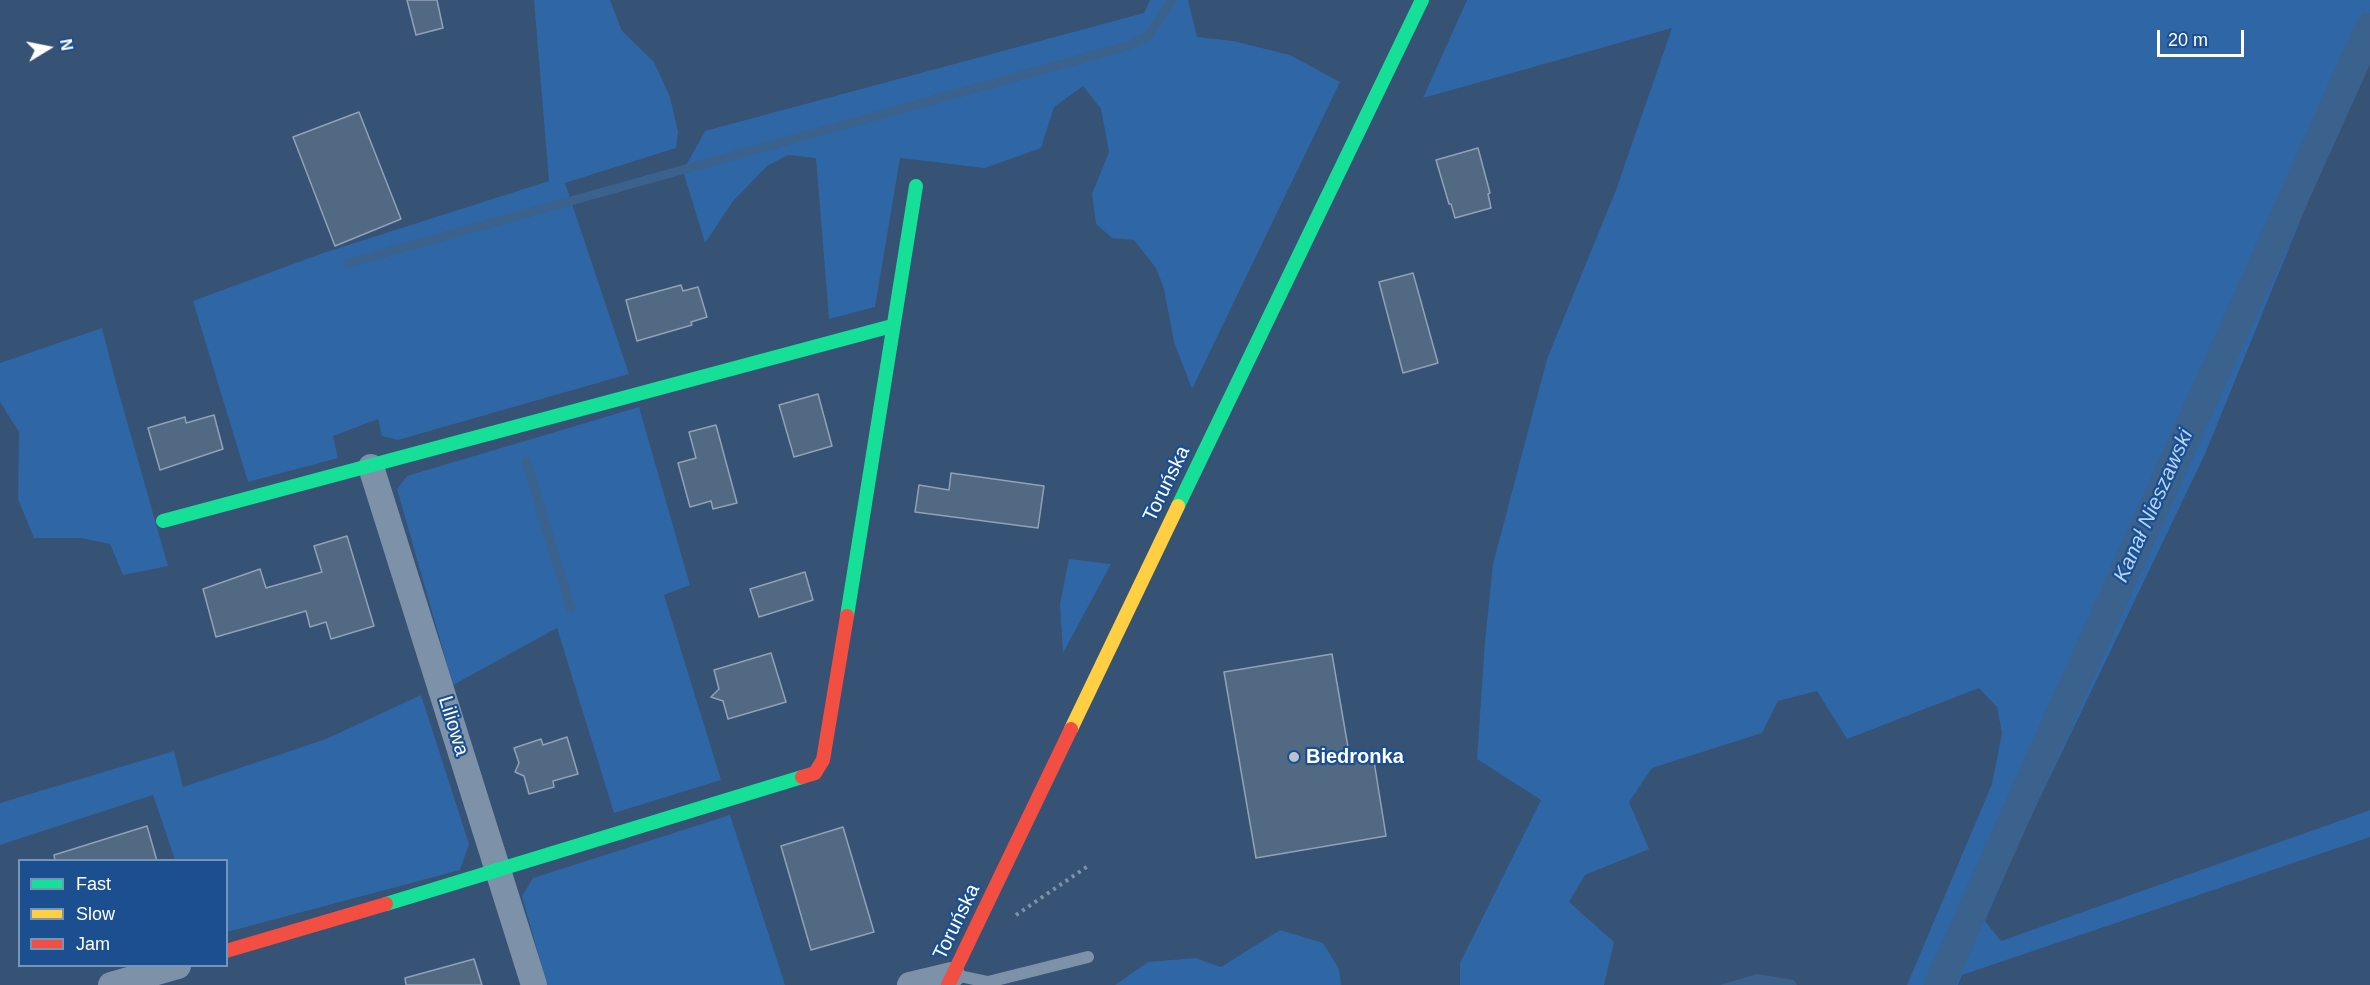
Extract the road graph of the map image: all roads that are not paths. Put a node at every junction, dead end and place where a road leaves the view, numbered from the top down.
1 (1422, 0) edge
2 (916, 186) dead end
3 (892, 326) junction
4 (371, 467) junction
5 (163, 521) dead end
6 (498, 871) junction
7 (228, 950) edge
8 (1088, 957) dead end
9 (174, 967) edge
10 (950, 980) edge
11 (111, 985) edge
12 (534, 985) edge
13 (910, 985) edge

1 - 10 street, Toruńska
2 - 3 street
3 - 4 street
3 - 6 street
4 - 5 street
4 - 6 street, Liliowa
6 - 7 street
6 - 12 street, Liliowa
8 - 10 lane
9 - 11 street
10 - 13 street

